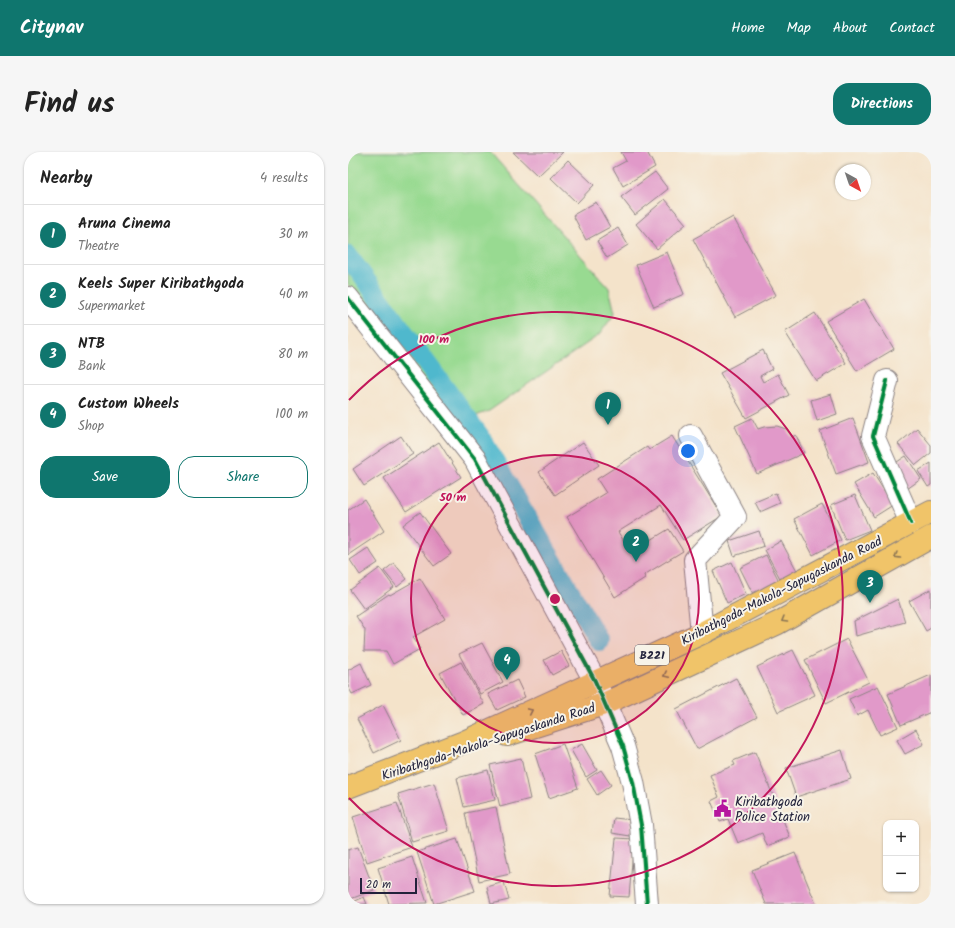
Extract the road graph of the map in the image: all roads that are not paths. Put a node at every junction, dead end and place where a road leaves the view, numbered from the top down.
1 (348, 298) edge
2 (887, 381) dead end
3 (691, 436) dead end
4 (931, 512) edge
5 (910, 523) junction
6 (931, 537) edge
7 (702, 633) junction
8 (595, 681) junction
9 (604, 704) junction
10 (356, 783) edge
11 (647, 904) edge

1 - 8 street
2 - 5 street
3 - 7 street
4 - 5 main road, Kiribathgoda-Makola-Sapugaskanda Road / B221
5 - 7 main road, Kiribathgoda-Makola-Sapugaskanda Road / B221
6 -> 9 main road, Kiribathgoda-Makola-Sapugaskanda Road / B221
7 - 8 main road, Kiribathgoda-Makola-Sapugaskanda Road / B221
8 - 9 street
10 -> 8 main road, Kiribathgoda-Makola-Sapugaskanda Road / B221
9 - 10 main road, Kiribathgoda-Makola-Sapugaskanda Road / B221
9 - 11 street

